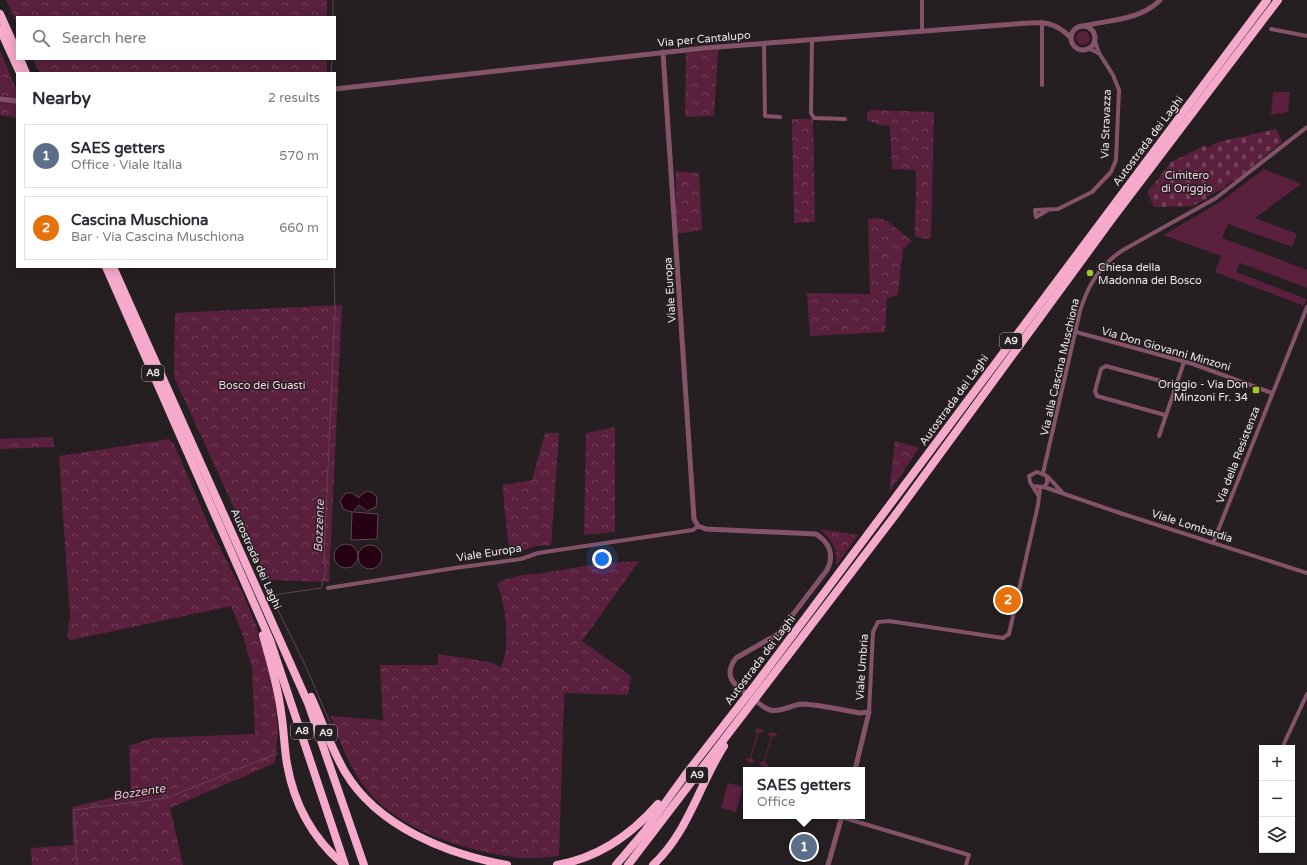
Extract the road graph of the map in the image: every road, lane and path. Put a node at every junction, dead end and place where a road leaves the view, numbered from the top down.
1 (922, 0) edge
2 (1160, 0) edge
3 (1267, 0) edge
4 (1278, 0) edge
5 (0, 14) edge
6 (1042, 22) junction
7 (1098, 23) junction
8 (1083, 26) junction
9 (0, 29) edge
10 (1271, 29) dead end
11 (1074, 30) junction
12 (922, 32) junction
13 (1064, 32) junction
14 (1307, 36) edge
15 (1094, 37) junction
16 (1071, 38) junction
17 (812, 40) junction
18 (764, 43) junction
19 (1088, 48) junction
20 (16, 50) edge
21 (663, 52) junction
22 (1099, 53) junction
23 (20, 60) edge
24 (20, 72) edge
25 (26, 72) edge
26 (1042, 85) dead end
27 (336, 89) edge
28 (1, 99) edge
29 (16, 101) edge
30 (780, 117) dead end
31 (845, 119) dead end
32 (1307, 127) edge
33 (1048, 210) dead end
34 (106, 268) edge
35 (113, 268) edge
36 (1307, 310) edge
37 (1076, 332) junction
38 (1184, 362) junction
39 (1176, 385) junction
40 (1272, 393) junction
41 (1165, 415) junction
42 (1159, 436) dead end
43 (1046, 475) junction
44 (1033, 486) junction
45 (1042, 487) junction
46 (1038, 495) junction
47 (1071, 497) junction
48 (227, 520) junction
49 (698, 526) junction
50 (1213, 543) junction
51 (1307, 573) edge
52 (328, 588) dead end
53 (253, 600) junction
54 (761, 688) junction
55 (1307, 694) edge
56 (869, 712) junction
57 (742, 713) junction
58 (1283, 745) edge
59 (856, 767) edge
60 (686, 774) junction
61 (841, 819) edge
62 (849, 819) edge
63 (345, 865) edge
64 (364, 865) edge
65 (507, 865) edge
66 (557, 865) edge
67 (616, 865) edge
68 (628, 865) edge
69 (653, 865) edge
70 (828, 865) edge
71 (966, 865) edge

1 - 12 street
2 - 7 street
3 - 54 highway, Autostrada dei Laghi / A9
4 - 54 highway, Autostrada dei Laghi / A9
5 - 20 highway
6 - 12 street, Via per Cantalupo
6 - 13 street, Via per Cantalupo
6 - 26 street
7 - 8 street
7 - 15 street
8 - 11 street
8 - 15 street
9 - 24 highway
10 - 14 street
11 - 13 street
11 - 16 street
12 - 17 street, Via per Cantalupo
13 - 16 street, Via per Cantalupo
15 - 19 street
15 - 22 street, Via Stravazza
16 - 19 street
17 - 18 street, Via per Cantalupo
17 - 31 street
18 - 21 street, Via per Cantalupo
18 - 30 street
19 - 22 street
21 - 27 street, Via per Cantalupo
21 - 49 street, Viale Europa
22 - 33 street, Via Stravazza
23 - 25 highway
28 - 29 street
32 - 37 street, Via alla Cascina Muschiona
34 - 53 highway, Autostrada dei Laghi / A8
35 - 48 highway, Autostrada dei Laghi / A8
36 - 40 street, Via della Resistenza
37 - 38 street, Via Don Giovanni Minzoni
37 - 43 street, Via alla Cascina Muschiona
38 - 39 street
38 - 40 street, Via Don Giovanni Minzoni
39 - 41 street
39 - 41 street
40 - 50 street, Via della Resistenza
41 - 42 street
43 - 44 street
43 - 45 street
43 - 47 street
44 - 45 street
44 - 46 street
45 - 46 street
45 - 47 street, Viale Lombardia
46 - 56 street, Viale Umbria
47 - 50 street, Viale Lombardia
48 - 64 highway, Autostrada dei Laghi / A8
48 - 65 highway, A9
49 - 52 street, Viale Europa
49 - 56 street, Viale Europa
50 - 51 street, Viale Lombardia
53 - 63 highway, Autostrada dei Laghi / A8
53 - 63 highway
54 - 57 highway, A9
55 - 58 street
56 - 59 street, Viale Umbria
57 - 60 highway, Autostrada dei Laghi / A9
57 - 68 highway, A9
57 - 69 highway, A9
60 - 66 highway, A9
60 - 67 highway, A9
61 - 70 street
62 - 71 street

